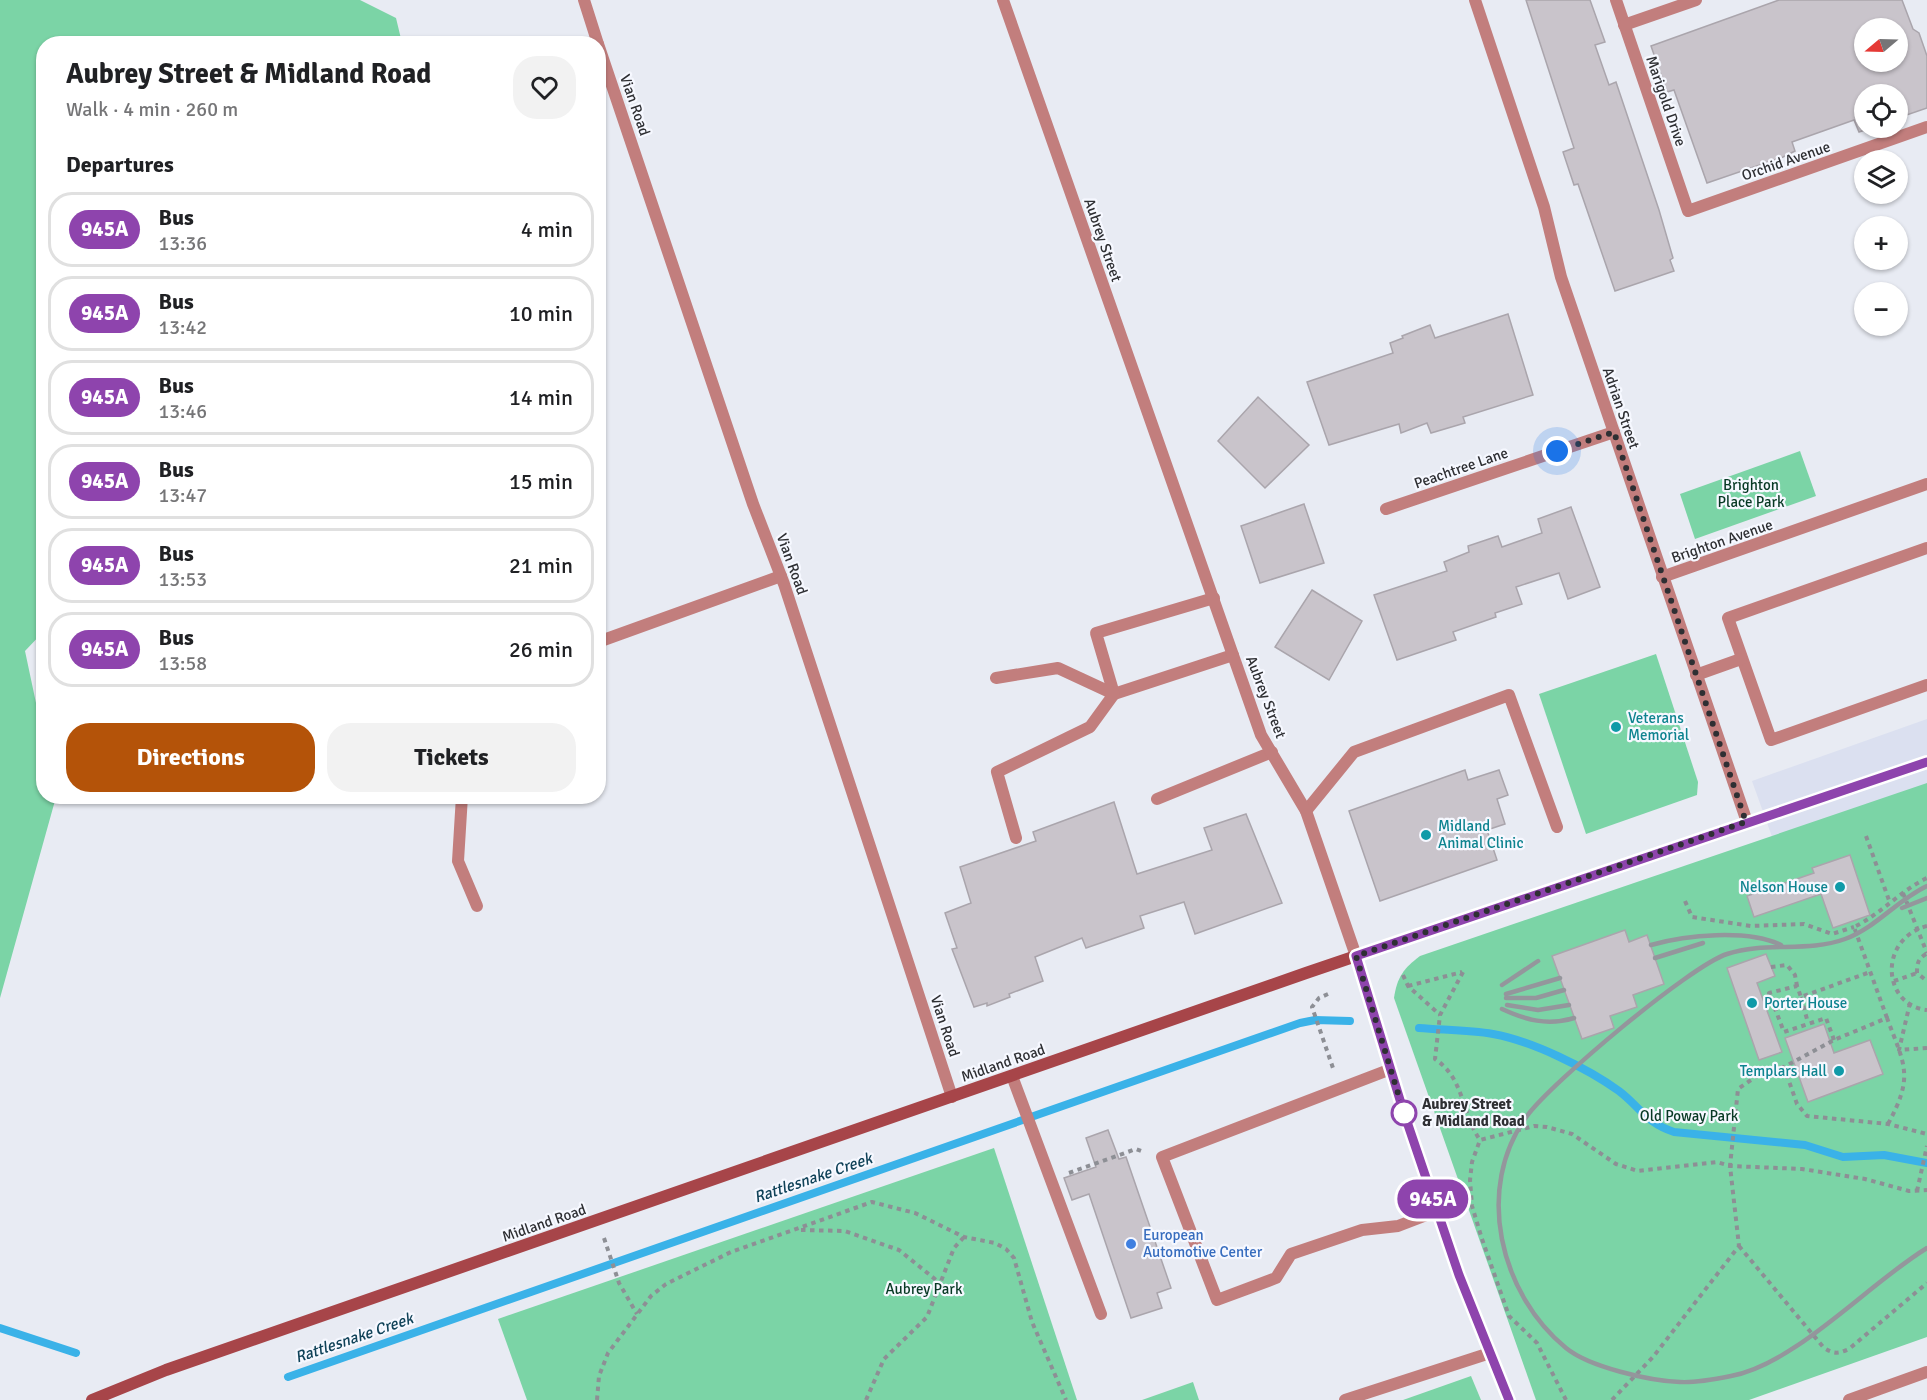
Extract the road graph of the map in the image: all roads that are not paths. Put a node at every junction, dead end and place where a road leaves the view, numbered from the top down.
1 (584, 0) edge
2 (1003, 0) edge
3 (1475, 0) edge
4 (1616, 0) edge
5 (1696, 0) edge
6 (1624, 25) junction
7 (595, 36) edge
8 (606, 68) edge
9 (1927, 127) edge
10 (1688, 211) joint
11 (1614, 432) junction
12 (1927, 484) edge
13 (1386, 509) dead end
14 (1927, 548) edge
15 (781, 576) junction
16 (1662, 577) junction
17 (1214, 598) junction
18 (606, 639) edge
19 (1233, 655) junction
20 (1741, 659) junction
21 (1696, 675) junction
22 (996, 678) dead end
23 (1927, 685) edge
24 (1114, 694) junction
25 (1272, 752) junction
26 (1927, 762) edge
27 (1156, 799) dead end
28 (462, 804) edge
29 (1306, 810) junction
30 (1746, 822) junction
31 (1557, 826) dead end
32 (1016, 838) dead end
33 (477, 906) dead end
34 (1356, 956) junction
35 (1391, 1069) junction
36 (1012, 1076) junction
37 (952, 1097) junction
38 (1437, 1211) junction
39 (1101, 1314) dead end
40 (1490, 1353) junction
41 (1927, 1372) edge
42 (92, 1400) edge
43 (1346, 1400) edge
44 (1509, 1400) edge
45 (1849, 1400) edge

1 - 7 street, Vian Road
2 - 17 street, Aubrey Street
3 - 11 street, Adrian Street
4 - 6 street, Marigold Drive
5 - 6 street
6 - 10 street, Marigold Drive
8 - 15 street, Vian Road
9 - 10 street, Orchid Avenue
11 - 13 street, Peachtree Lane
11 - 16 street, Adrian Street
12 - 16 street, Brighton Avenue
14 - 20 street
15 - 18 street
15 - 37 street, Vian Road
16 - 21 street, Adrian Street
17 - 19 street, Aubrey Street
17 - 24 street
19 - 24 street
19 - 25 street, Aubrey Street
20 - 21 street
20 - 23 street
21 - 30 street, Adrian Street
22 - 24 street
24 - 32 street
25 - 27 street
25 - 29 street, Aubrey Street
26 - 30 main road, Midland Road
28 - 33 street
29 - 31 street
29 - 34 street, Aubrey Street
30 - 34 main road, Midland Road
34 - 35 street, Aubrey Street
34 - 36 main road, Midland Road
35 - 38 street, Aubrey Street
35 - 38 street
36 - 37 main road, Midland Road
36 - 39 street
37 - 42 main road, Midland Road
38 - 40 street, Aubrey Street
40 - 43 street
40 - 44 street, Aubrey Street
41 - 45 street

